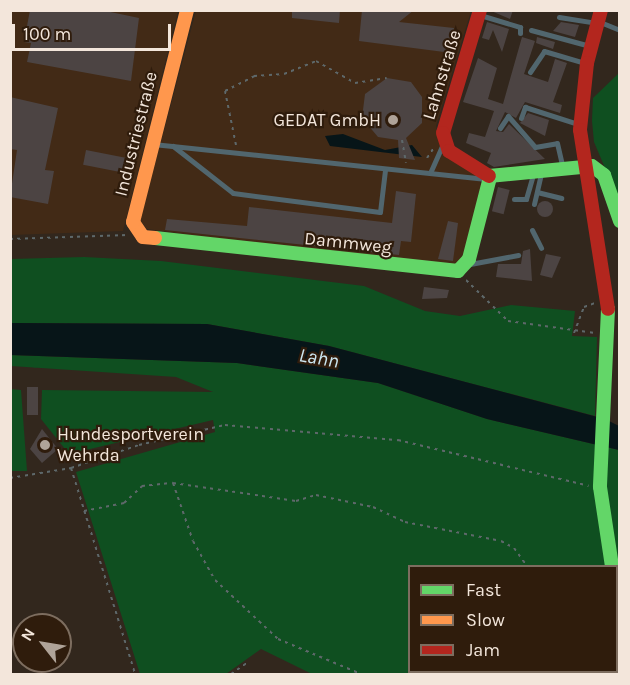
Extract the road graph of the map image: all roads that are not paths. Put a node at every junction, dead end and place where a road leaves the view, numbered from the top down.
1 (187, 10) edge
2 (479, 12) edge
3 (559, 17) dead end
4 (599, 19) edge
5 (531, 30) dead end
6 (620, 30) edge
7 (520, 33) dead end
8 (591, 47) junction
9 (587, 63) junction
10 (530, 72) dead end
11 (521, 118) dead end
12 (580, 124) junction
13 (500, 128) dead end
14 (444, 142) junction
15 (152, 144) junction
16 (173, 147) junction
17 (583, 165) junction
18 (563, 169) junction
19 (385, 170) junction
20 (430, 173) junction
21 (537, 173) junction
22 (490, 177) junction
23 (537, 192) junction
24 (561, 198) dead end
25 (514, 200) dead end
26 (534, 204) dead end
27 (620, 220) edge
28 (532, 230) dead end
29 (136, 232) joint
30 (541, 248) dead end
31 (518, 255) dead end
32 (462, 267) junction
33 (612, 565) edge

1 - 15 street, Industriestraße
2 - 7 lane
2 - 14 street, Lahnstraße
3 - 4 lane
4 - 6 lane
4 - 8 street
5 - 8 lane
8 - 9 street
9 - 10 lane
9 - 12 street
11 - 12 lane
12 - 17 street
13 - 18 lane
14 - 20 lane
14 - 22 street, Lahnstraße
15 - 16 lane
15 - 29 street, Industriestraße
16 - 19 lane
16 - 19 lane
17 - 18 street
17 - 27 street
17 - 33 street
18 - 21 street
19 - 20 lane
20 - 22 lane
21 - 22 street
21 - 23 lane
21 - 25 lane
22 - 32 street
23 - 24 lane
23 - 26 lane
28 - 30 lane
29 - 32 street, Dammweg
31 - 32 lane

